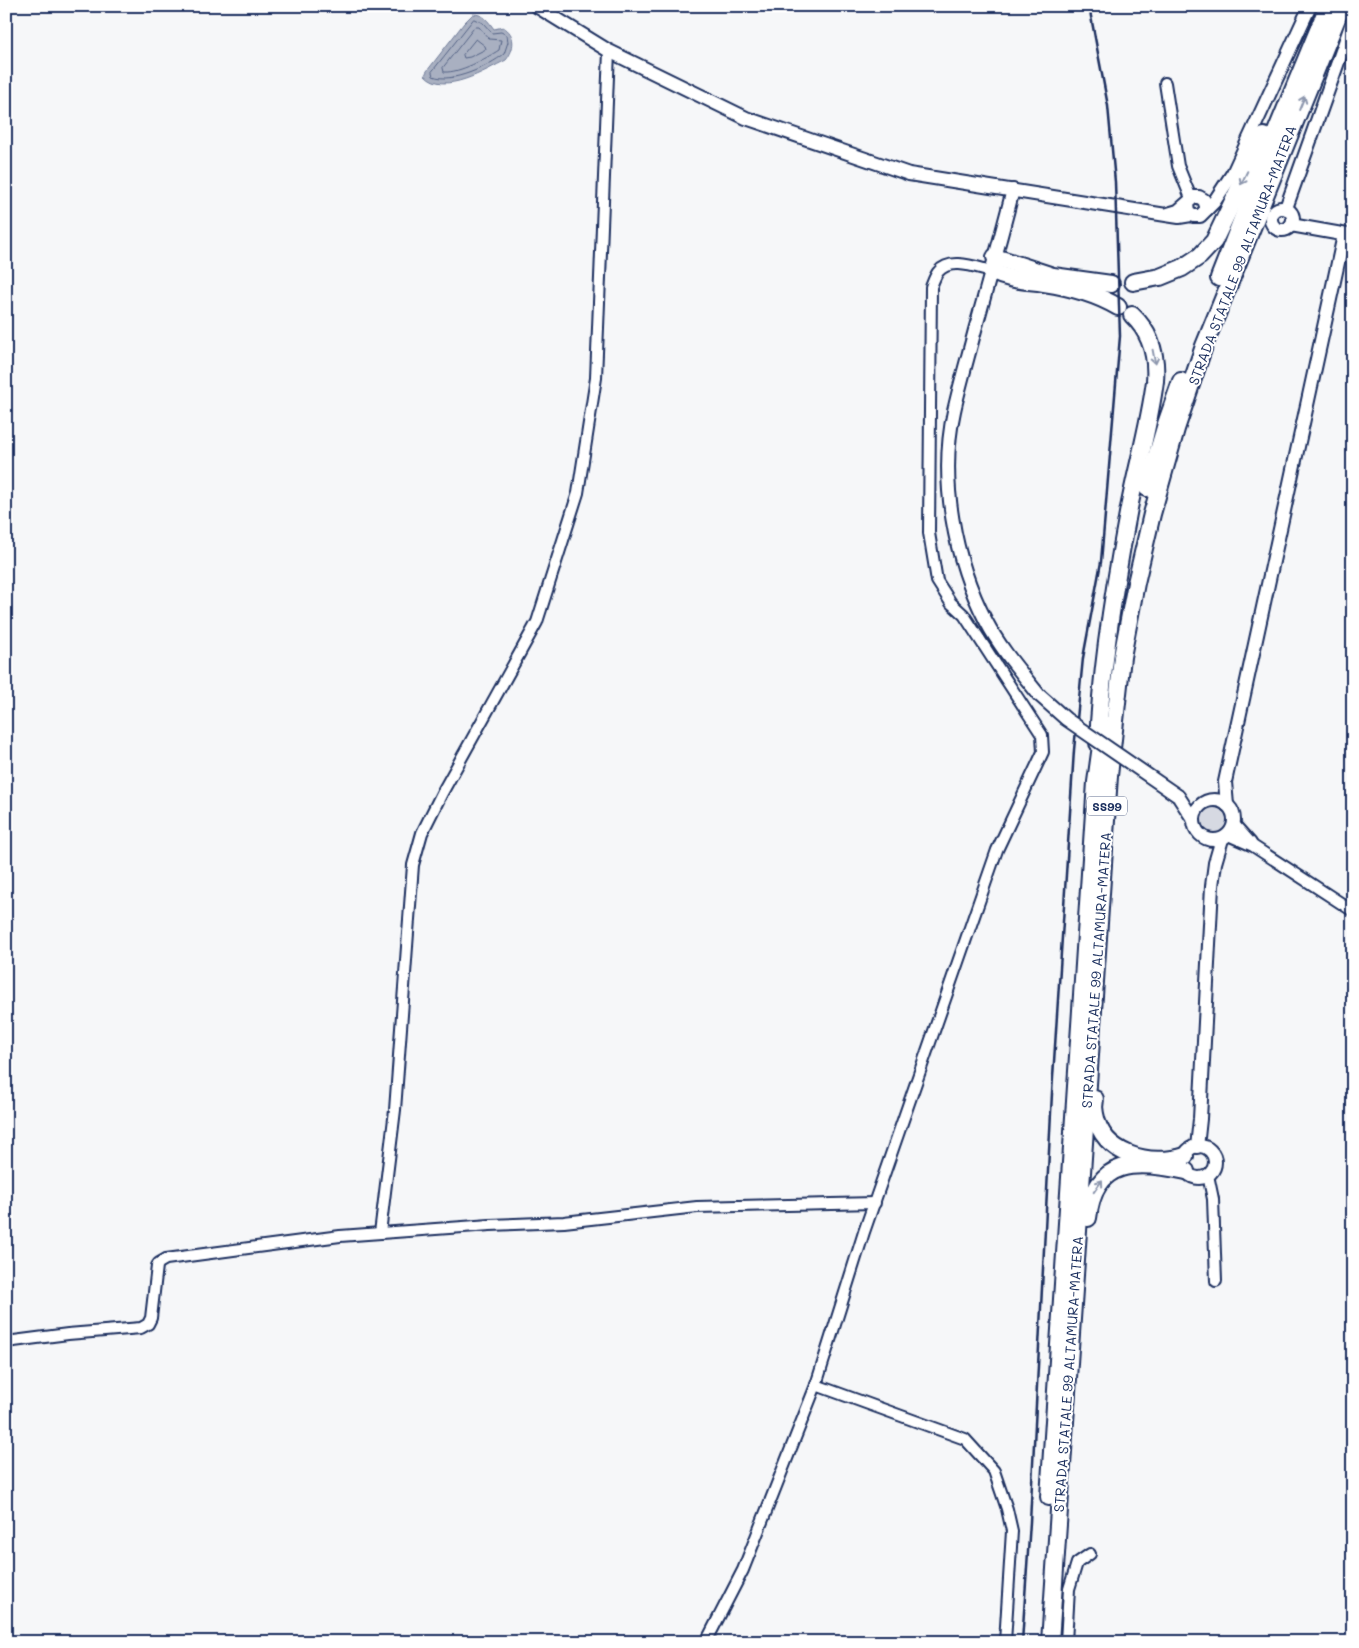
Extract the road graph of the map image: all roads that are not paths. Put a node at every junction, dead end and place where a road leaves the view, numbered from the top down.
1 (536, 6) edge
2 (1310, 6) edge
3 (1328, 6) edge
4 (1342, 6) edge
5 (1353, 20) edge
6 (1320, 25) junction
7 (609, 51) junction
8 (1165, 83) dead end
9 (1013, 190) junction
10 (1195, 205) junction
11 (1286, 208) junction
12 (1291, 226) junction
13 (1348, 236) edge
14 (993, 264) junction
15 (1133, 282) dead end
16 (1110, 284) dead end
17 (1118, 307) dead end
18 (1132, 316) dead end
19 (1096, 782) junction
20 (1225, 782) junction
21 (1178, 796) junction
22 (1206, 802) junction
23 (1227, 805) junction
24 (1194, 819) junction
25 (1234, 824) junction
26 (1225, 837) junction
27 (1207, 839) junction
28 (1253, 846) junction
29 (1215, 863) junction
30 (1353, 911) edge
31 (1099, 915) junction
32 (1189, 1158) junction
33 (1208, 1175) junction
34 (875, 1203) junction
35 (380, 1233) junction
36 (1216, 1281) dead end
37 (6, 1342) edge
38 (816, 1385) junction
39 (1062, 1476) junction
40 (1090, 1554) dead end
41 (706, 1642) edge
42 (1005, 1642) edge
43 (1040, 1642) edge
44 (1050, 1642) edge
45 (1066, 1642) edge

1 - 7 street
2 - 10 street
3 - 6 highway, SS99
31 -> 4 highway, STRADA STATALE 99 ALTAMURA-MATERA / SS99
5 - 11 street
6 -> 15 highway
6 - 19 highway, SS99
7 - 9 street
7 - 35 street
8 - 10 street
9 - 10 street
9 - 14 street
11 - 12 street
11 - 12 street
12 - 13 street
13 - 20 street
14 - 16 highway
14 - 17 highway
14 - 21 street, bridge
14 - 34 street
18 -> 19 highway
19 - 43 highway, SS99
20 - 22 street
20 - 23 street
21 - 22 street
21 - 24 street
22 - 23 street
22 - 24 street
23 - 25 street
24 - 27 street
25 - 26 street
25 - 28 street
26 - 27 street
26 - 28 street
26 - 29 street
27 - 29 street
28 - 30 street
29 - 32 street
31 - 32 highway
31 - 39 highway, STRADA STATALE 99 ALTAMURA-MATERA / SS99
32 - 33 street
32 - 33 street
39 -> 32 highway
33 - 36 street
34 - 35 street
34 - 38 street
35 - 37 street
38 - 41 street
38 - 42 street
39 - 44 highway, STRADA STATALE 99 ALTAMURA-MATERA / SS99
40 - 45 street

